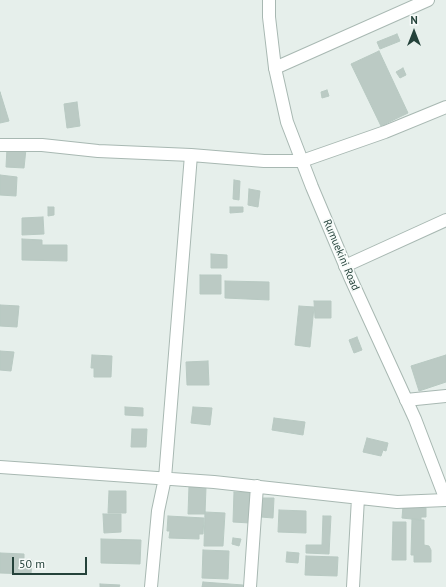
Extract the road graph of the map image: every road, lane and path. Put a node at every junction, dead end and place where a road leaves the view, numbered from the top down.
1 (269, 0) edge
2 (428, 0) edge
3 (274, 68) junction
4 (446, 107) edge
5 (0, 145) edge
6 (191, 155) junction
7 (302, 161) junction
8 (446, 220) edge
9 (345, 266) junction
10 (446, 396) edge
11 (406, 400) junction
12 (0, 466) edge
13 (165, 478) junction
14 (257, 486) junction
15 (358, 498) junction
16 (446, 500) edge
17 (151, 587) edge
18 (250, 587) edge
19 (353, 587) edge

1 - 3 street, Rumuekini Road
2 - 3 street
3 - 7 street, Rumuekini Road
4 - 7 street
5 - 6 street
6 - 7 street
6 - 13 street
7 - 9 street, Rumuekini Road
8 - 9 street
9 - 11 street, Rumuekini Road
10 - 11 street
11 - 16 street, Rumuekini Road
12 - 13 street
13 - 14 street
13 - 17 street
14 - 15 street
14 - 18 street
15 - 16 street
15 - 19 street

